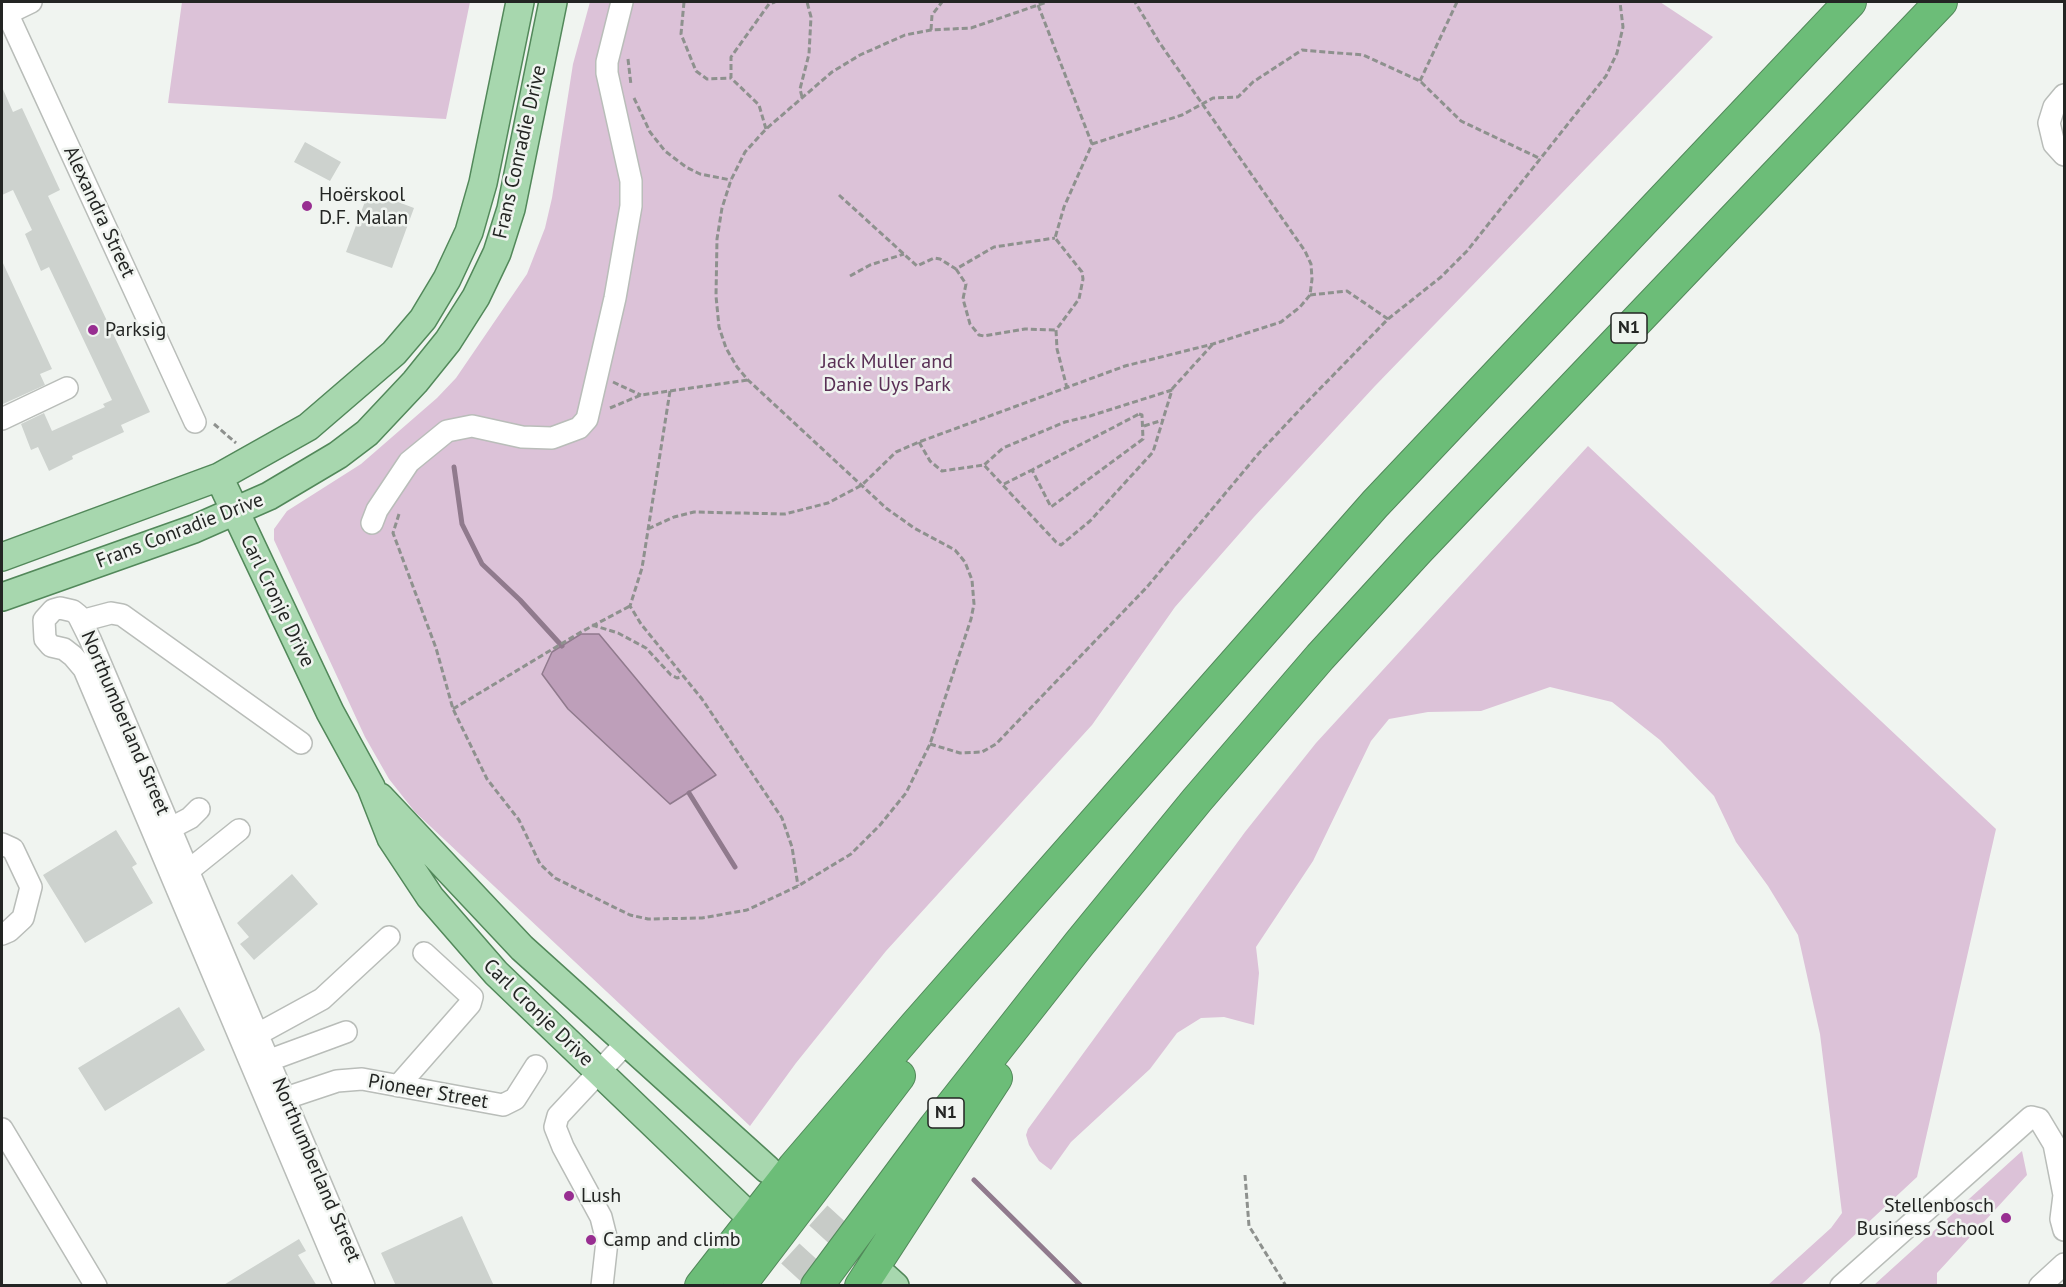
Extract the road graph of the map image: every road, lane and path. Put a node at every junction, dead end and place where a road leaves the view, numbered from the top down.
1 (31, 2) edge
2 (520, 2) edge
3 (553, 2) edge
4 (622, 2) edge
5 (684, 2) edge
6 (775, 2) edge
7 (807, 2) edge
8 (942, 2) edge
9 (1047, 2) edge
10 (1135, 2) edge
11 (1457, 2) edge
12 (1620, 2) edge
13 (1850, 2) edge
14 (1941, 2) edge
15 (768, 3) edge
16 (1038, 5) junction
17 (4, 10) edge
18 (931, 30) junction
19 (628, 58) dead end
20 (730, 78) junction
21 (1420, 81) junction
22 (2064, 94) edge
23 (802, 97) junction
24 (1202, 104) junction
25 (766, 129) junction
26 (1092, 144) junction
27 (2064, 155) edge
28 (1542, 159) junction
29 (731, 180) junction
30 (839, 195) dead end
31 (1055, 238) junction
32 (903, 254) junction
33 (956, 269) junction
34 (850, 276) dead end
35 (1310, 295) junction
36 (1388, 319) junction
37 (1056, 330) junction
38 (1213, 344) junction
39 (597, 375) junction
40 (748, 380) junction
41 (67, 388) dead end
42 (1067, 388) junction
43 (1172, 390) junction
44 (670, 391) junction
45 (642, 395) junction
46 (605, 410) dead end
47 (2, 419) edge
48 (1163, 420) junction
49 (195, 422) joint
50 (1144, 426) junction
51 (919, 442) junction
52 (240, 448) dead end
53 (984, 465) junction
54 (1032, 470) junction
55 (219, 477) junction
56 (1003, 484) junction
57 (862, 485) junction
58 (399, 512) dead end
59 (236, 513) junction
60 (372, 523) dead end
61 (648, 529) junction
62 (2, 557) edge
63 (2, 597) edge
64 (630, 606) junction
65 (81, 621) junction
66 (592, 625) junction
67 (684, 676) junction
68 (453, 709) junction
69 (301, 743) dead end
70 (930, 744) junction
71 (371, 787) junction
72 (199, 809) dead end
73 (1097, 822) junction
74 (171, 828) junction
75 (239, 830) dead end
76 (2, 844) edge
77 (188, 871) junction
78 (798, 886) junction
79 (2, 934) edge
80 (389, 937) dead end
81 (1079, 944) junction
82 (424, 953) dead end
83 (346, 1032) dead end
84 (258, 1034) junction
85 (627, 1042) junction
86 (270, 1060) junction
87 (536, 1066) dead end
88 (599, 1073) junction
89 (398, 1086) junction
90 (277, 1101) junction
91 (2, 1129) edge
92 (767, 1169) tunnel mouth
93 (1245, 1175) dead end
94 (2064, 1195) edge
95 (743, 1210) tunnel mouth
96 (2064, 1230) edge
97 (2064, 1264) edge
98 (880, 1283) edge
99 (96, 1286) edge
100 (345, 1286) edge
101 (364, 1286) edge
102 (602, 1286) edge
103 (701, 1286) edge
104 (739, 1286) edge
105 (817, 1286) edge
106 (1287, 1286) edge
107 (1841, 1286) edge
108 (2040, 1286) edge

1 - 17 street
2 - 55 main road, Frans Conradie Drive
3 - 59 main road, Frans Conradie Drive
4 - 39 street
5 - 20 path
6 - 15 path
7 - 23 path
8 - 18 path
9 - 16 path
10 - 24 path
11 - 21 path
12 - 28 path
13 - 73 highway
14 - 81 highway, N1
15 - 20 path
16 - 18 path
16 - 26 path
17 - 49 street, Alexandra Street
18 - 23 path
19 - 29 path
20 - 25 path
21 - 24 path
21 - 28 path
22 - 27 street
23 - 25 path
24 - 26 path
24 - 35 path
25 - 29 path
26 - 31 path
28 - 36 path
29 - 40 path
30 - 32 path
31 - 33 path
31 - 37 path
32 - 33 path
32 - 34 path
33 - 37 path
35 - 36 path
35 - 38 path
36 - 70 path
37 - 42 path
38 - 42 path
38 - 43 path
39 - 45 path
39 - 60 street
40 - 44 path
40 - 57 path
41 - 47 street
42 - 51 path
43 - 48 path
43 - 53 path
44 - 45 path
44 - 61 path
45 - 46 path
48 - 50 path
48 - 56 path
49 - 52 path
50 - 54 path
50 - 54 path
51 - 53 path
51 - 57 path
53 - 56 path
54 - 56 path
55 - 59 main road, Carl Cronje Drive
55 - 62 main road, Frans Conradie Drive
57 - 61 path
57 - 70 path
58 - 68 path
59 - 63 main road, Frans Conradie Drive
59 - 71 main road, Carl Cronje Drive
61 - 64 path
64 - 66 path
64 - 67 path
65 - 69 street
65 - 74 street, Northumberland Street
65 - 90 street, Northumberland Street
66 - 67 path
66 - 68 path
67 - 78 path
68 - 78 path
70 - 78 path
71 - 85 main road, Carl Cronje Drive
71 - 88 main road, Carl Cronje Drive
72 - 74 street
73 - 103 highway
73 - 104 highway
74 - 77 street, Northumberland Street
75 - 77 street
76 - 79 street
77 - 84 street, Northumberland Street
80 - 84 street
81 - 98 highway
81 - 105 highway, N1
82 - 89 street
83 - 86 street
84 - 86 street, Northumberland Street
85 - 88 street
85 - 92 main road, Carl Cronje Drive
86 - 90 street, Northumberland Street
87 - 89 street, Pioneer Street
88 - 95 main road, Carl Cronje Drive
88 - 102 street
89 - 90 street, Pioneer Street
90 - 100 street, Northumberland Street
90 - 101 street, Northumberland Street
91 - 99 street
93 - 106 path
94 - 96 street
94 - 107 street
97 - 108 street

